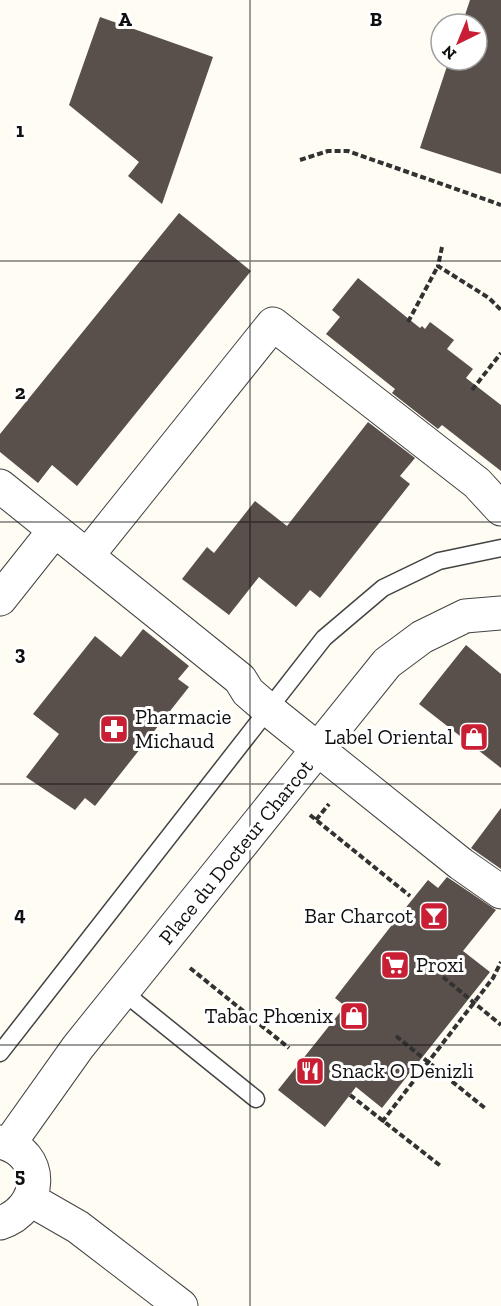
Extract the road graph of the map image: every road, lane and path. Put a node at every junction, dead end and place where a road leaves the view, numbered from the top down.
1 (300, 160) dead end
2 (501, 205) edge
3 (442, 247) dead end
4 (438, 266) junction
5 (501, 310) edge
6 (408, 322) dead end
7 (501, 353) edge
8 (472, 390) dead end
9 (0, 486) edge
10 (501, 508) edge
11 (54, 531) junction
12 (501, 548) edge
13 (87, 556) junction
14 (0, 599) edge
15 (501, 613) edge
16 (269, 710) junction
17 (320, 750) junction
18 (284, 794) junction
19 (501, 892) edge
20 (410, 896) dead end
21 (161, 944) junction
22 (501, 962) edge
23 (443, 977) dead end
24 (123, 991) junction
25 (474, 1003) junction
26 (501, 1025) edge
27 (396, 1036) dead end
28 (290, 1048) dead end
29 (0, 1053) edge
30 (428, 1063) junction
31 (350, 1095) dead end
32 (256, 1100) dead end
33 (486, 1109) dead end
34 (382, 1122) junction
35 (4, 1143) edge
36 (442, 1167) dead end
37 (30, 1200) junction
38 (0, 1223) edge
39 (181, 1306) edge

1 - 2 path
3 - 4 path
4 - 5 path
4 - 6 path
7 - 8 path
9 - 11 street
10 - 13 street
11 - 13 street
11 - 14 street
12 - 16 lane
13 - 16 street
15 - 17 street, Place du Docteur Charcot
16 - 17 street
16 - 29 lane
17 - 18 street, Place du Docteur Charcot
17 - 19 street
18 - 20 path
18 - 21 street, Place du Docteur Charcot
21 - 24 street, Place du Docteur Charcot
21 - 28 path
22 - 25 path
23 - 25 path
24 - 32 lane
24 - 35 street, Place du Docteur Charcot
25 - 26 path
25 - 30 path
27 - 30 path
30 - 33 path
30 - 34 path
31 - 34 path
34 - 36 path
35 - 37 street
37 - 38 street
37 - 39 street

